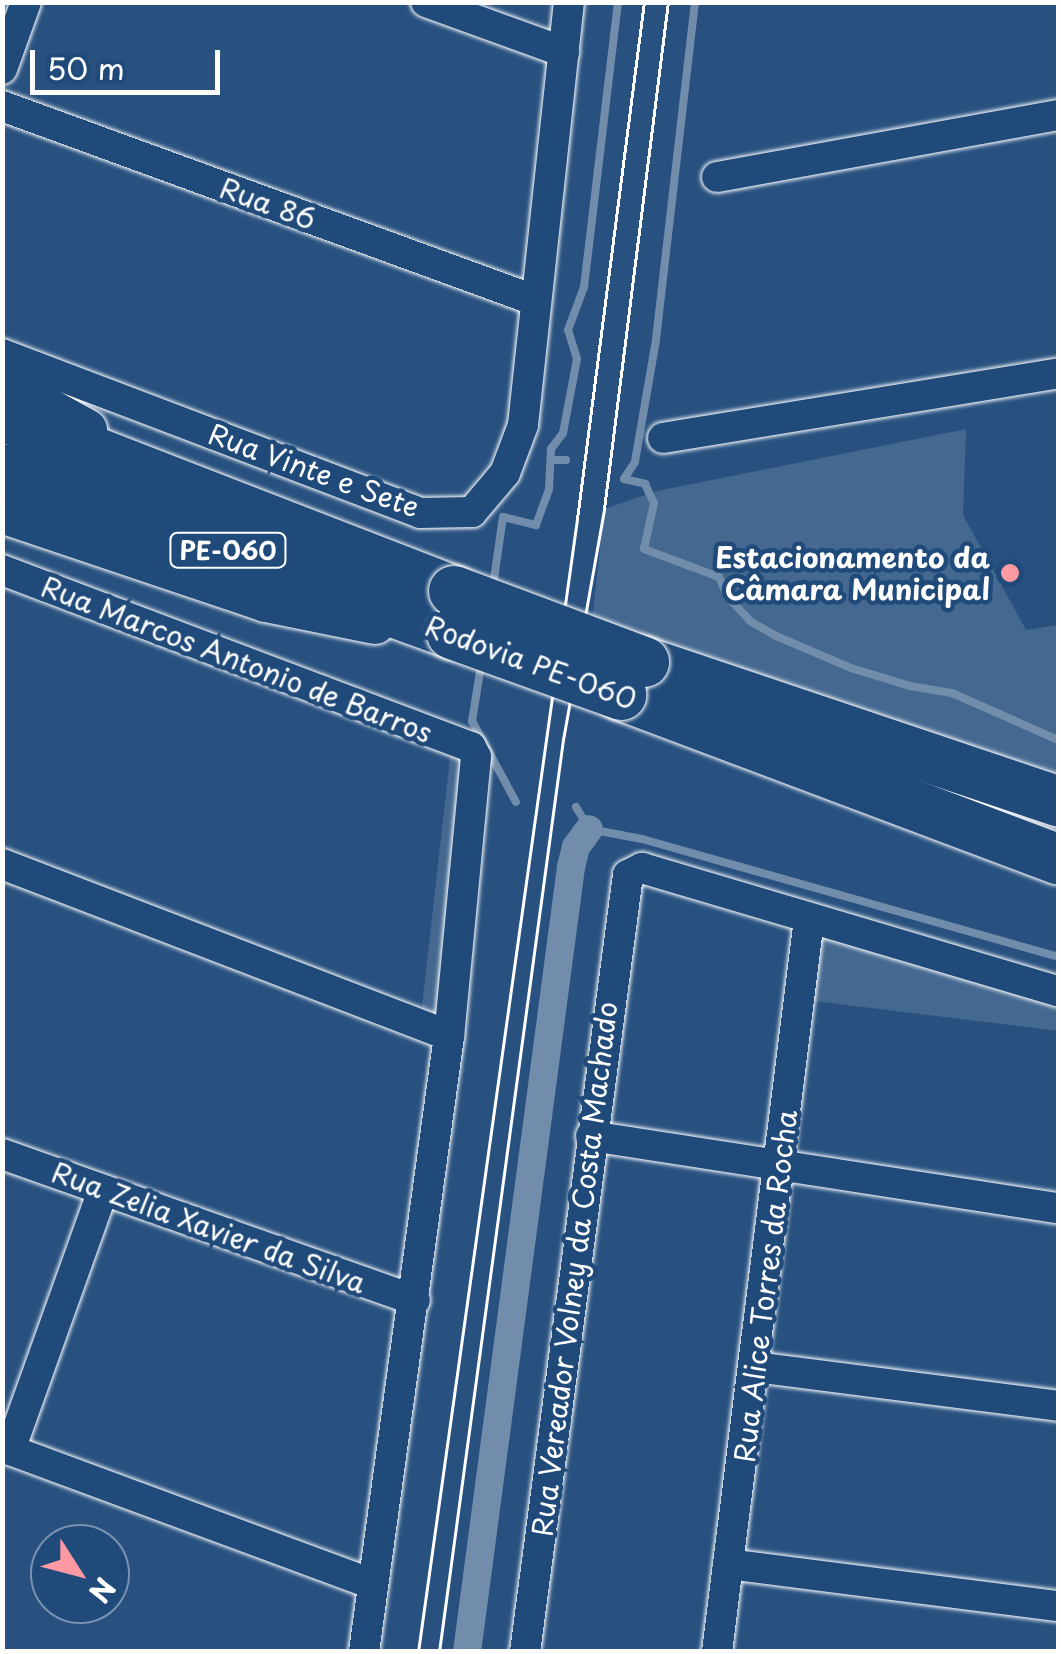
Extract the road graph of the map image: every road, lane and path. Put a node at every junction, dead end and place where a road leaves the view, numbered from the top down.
1 (26, 2) edge
2 (426, 2) edge
3 (570, 2) edge
4 (564, 52) junction
5 (2, 70) edge
6 (2, 106) edge
7 (1058, 115) edge
8 (717, 176) dead end
9 (534, 300) junction
10 (2, 354) edge
11 (1058, 373) edge
12 (2, 384) edge
13 (2, 416) edge
14 (663, 438) dead end
15 (2, 469) edge
16 (174, 479) junction
17 (2, 512) edge
18 (2, 570) edge
19 (453, 612) junction
20 (633, 678) junction
21 (1058, 801) edge
22 (1058, 858) edge
23 (2, 864) edge
24 (810, 920) junction
25 (1058, 991) edge
26 (449, 1036) junction
27 (591, 1136) junction
28 (2, 1154) edge
29 (781, 1168) junction
30 (103, 1190) junction
31 (1058, 1208) edge
32 (415, 1300) junction
33 (755, 1366) junction
34 (1058, 1406) edge
35 (6, 1448) edge
36 (728, 1564) junction
37 (373, 1584) junction
38 (1058, 1606) edge
39 (364, 1652) edge
40 (525, 1652) edge
41 (717, 1652) edge

1 - 5 street
2 - 4 street
3 - 4 street, Rua Vinte e Sete
4 - 9 street, Rua Vinte e Sete
6 - 9 street, Rua 86
7 - 8 street
9 - 10 street, Rua Vinte e Sete
11 - 14 street
12 - 16 main road, PE-060
13 - 16 highway, PE-060
15 - 19 highway, Rodovia PE-060 / PE-060
16 - 19 highway, PE-060
17 - 19 main road, PE-060
18 - 26 street, Rua Marcos Antonio de Barros
19 - 20 highway, Rodovia PE-060 / PE-060, bridge
20 - 21 highway, PE-060
20 - 22 highway, Rodovia PE-060 / PE-060
23 - 26 street
24 - 25 street
24 - 27 street, Rua Vereador Volney da Costa Machado
24 - 29 street, Rua Alice Torres da Rocha
26 - 32 street
27 - 29 street
27 - 40 street, Rua Vereador Volney da Costa Machado
28 - 30 street, Rua Zelia Xavier da Silva
29 - 31 street
29 - 33 street, Rua Alice Torres da Rocha
30 - 32 street, Rua Zelia Xavier da Silva
30 - 35 street
32 - 37 street
33 - 34 street
33 - 36 street, Rua Alice Torres da Rocha
35 - 37 street
36 - 38 street
36 - 41 street, Rua Alice Torres da Rocha
37 - 39 street

